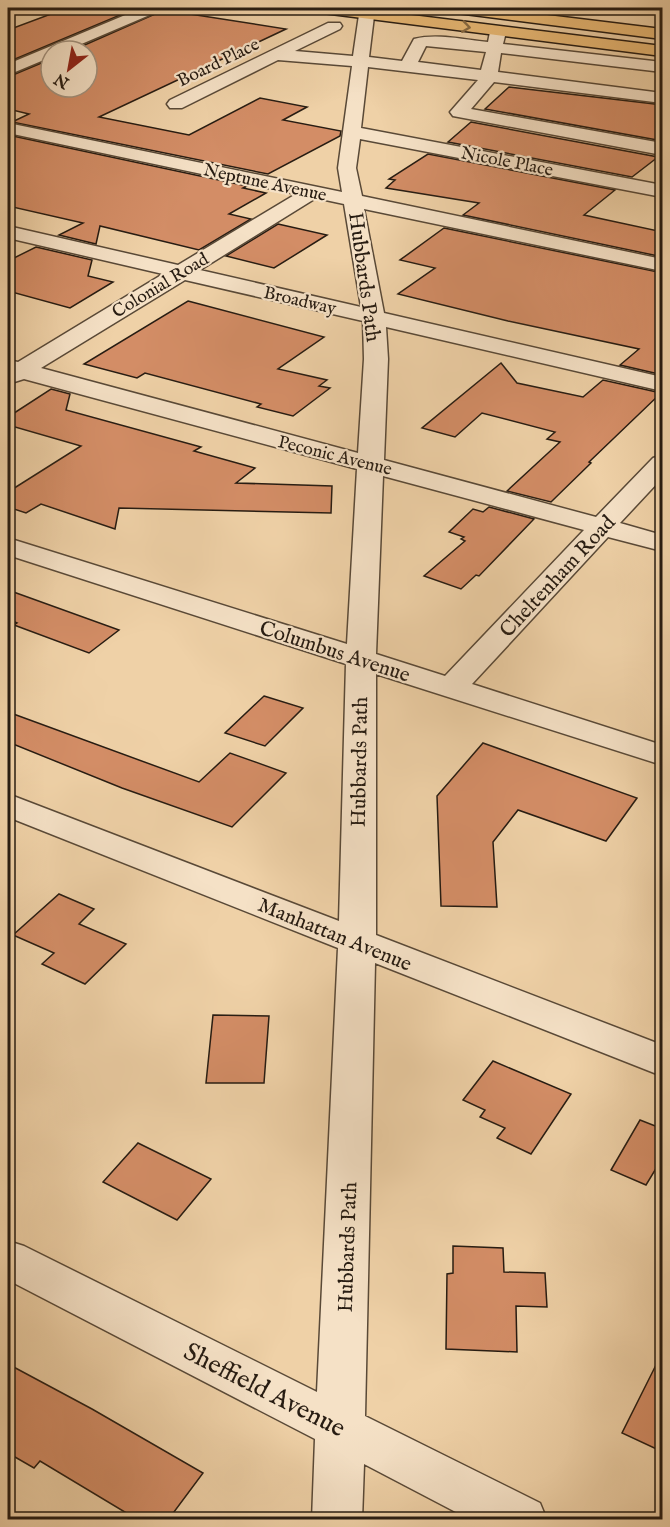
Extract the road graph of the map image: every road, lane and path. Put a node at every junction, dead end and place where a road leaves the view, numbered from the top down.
1 (154, 8) edge
2 (323, 8) edge
3 (457, 8) edge
4 (544, 8) edge
5 (367, 11) edge
6 (663, 22) edge
7 (334, 26) dead end
8 (663, 34) edge
9 (80, 39) edge
10 (663, 51) edge
11 (276, 55) junction
12 (493, 55) junction
13 (39, 56) edge
14 (362, 60) junction
15 (663, 67) edge
16 (8, 70) edge
17 (663, 83) edge
18 (663, 98) edge
19 (176, 105) dead end
20 (8, 128) edge
21 (352, 132) junction
22 (663, 149) edge
23 (663, 191) edge
24 (313, 192) junction
25 (354, 201) junction
26 (8, 232) edge
27 (663, 265) edge
28 (181, 273) junction
29 (374, 317) junction
30 (12, 372) edge
31 (663, 384) edge
32 (663, 463) edge
33 (371, 464) junction
34 (603, 527) junction
35 (663, 543) edge
36 (8, 546) edge
37 (361, 659) junction
38 (451, 688) junction
39 (663, 755) edge
40 (8, 805) edge
41 (357, 941) junction
42 (663, 1061) edge
43 (8, 1258) edge
44 (342, 1427) junction
45 (337, 1520) edge
46 (522, 1520) edge

1 - 9 street
2 - 5 main road
3 - 8 main road
4 - 6 main road
5 -> 12 main road
5 - 14 street, Hubbards Path
7 - 11 street, Board Place
10 - 12 main road
11 - 14 street, Board Place
11 - 19 street, Board Place
12 - 14 street, Board Place
12 - 15 street
12 - 17 street
12 - 18 street
12 - 22 street
13 - 16 street
14 - 21 street, Hubbards Path
20 - 24 street, Neptune Avenue
21 - 23 street, Nicole Place
21 - 25 street, Hubbards Path
24 - 25 street, Neptune Avenue
24 - 28 street, Colonial Road
25 - 27 street, Neptune Avenue
25 - 29 street, Hubbards Path
26 - 28 street, Broadway
28 - 29 street, Broadway
28 - 30 street, Colonial Road
29 - 31 street, Broadway
29 - 33 street, Hubbards Path
30 - 33 street, Peconic Avenue
32 - 34 street, Cheltenham Road
33 - 34 street, Peconic Avenue
33 - 37 street, Hubbards Path
34 - 35 street, Peconic Avenue
34 - 38 street, Cheltenham Road
36 - 37 street, Columbus Avenue
37 - 38 street, Columbus Avenue
37 - 41 street, Hubbards Path
38 - 39 street, Columbus Avenue
40 - 41 street, Manhattan Avenue
41 - 42 street, Manhattan Avenue
41 - 44 street, Hubbards Path
43 - 44 street, Sheffield Avenue
44 - 45 street, Hubbards Path
44 - 46 street, Sheffield Avenue

